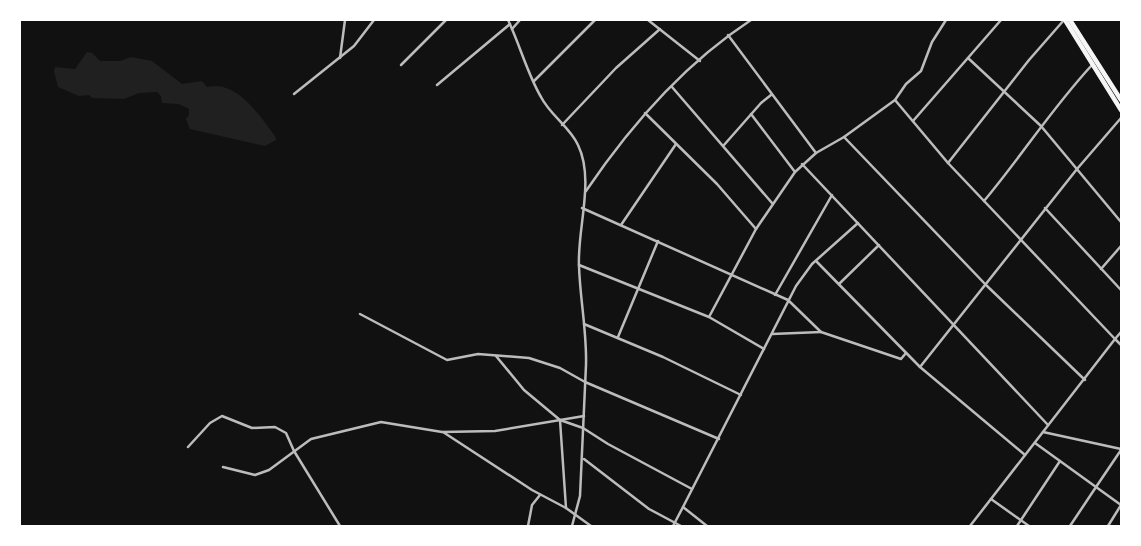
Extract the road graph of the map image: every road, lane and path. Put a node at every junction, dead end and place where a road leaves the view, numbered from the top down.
1 (344, 20) edge
2 (374, 20) edge
3 (446, 20) edge
4 (508, 20) edge
5 (520, 20) edge
6 (595, 20) edge
7 (648, 20) edge
8 (751, 20) edge
9 (946, 20) edge
10 (1001, 20) edge
11 (1065, 20) edge
12 (1070, 20) edge
13 (510, 24) junction
14 (512, 29) junction
15 (660, 29) junction
16 (728, 35) junction
17 (340, 58) junction
18 (968, 58) junction
19 (700, 61) junction
20 (401, 65) dead end
21 (1092, 65) junction
22 (534, 82) junction
23 (437, 85) dead end
24 (672, 87) junction
25 (1006, 91) junction
26 (294, 94) dead end
27 (771, 95) junction
28 (895, 100) junction
29 (1121, 100) edge
30 (1121, 110) edge
31 (644, 113) junction
32 (751, 114) junction
33 (1121, 118) edge
34 (913, 121) junction
35 (562, 125) junction
36 (1041, 126) junction
37 (844, 137) junction
38 (676, 144) junction
39 (724, 145) junction
40 (816, 153) junction
41 (948, 163) junction
42 (802, 164) junction
43 (1077, 169) junction
44 (795, 172) junction
45 (585, 192) junction
46 (832, 195) junction
47 (984, 201) junction
48 (772, 202) junction
49 (582, 208) junction
50 (1045, 208) junction
51 (1121, 222) edge
52 (858, 223) junction
53 (621, 225) junction
54 (756, 230) junction
55 (1020, 241) junction
56 (658, 242) junction
57 (879, 245) junction
58 (1121, 246) edge
59 (817, 262) junction
60 (578, 265) junction
61 (1102, 270) junction
62 (733, 275) junction
63 (840, 284) junction
64 (986, 285) junction
65 (639, 289) junction
66 (1121, 290) edge
67 (775, 295) junction
68 (788, 300) junction
69 (360, 314) dead end
70 (709, 318) junction
71 (584, 324) junction
72 (954, 327) junction
73 (821, 332) junction
74 (1121, 332) edge
75 (772, 334) junction
76 (617, 337) junction
77 (1115, 339) junction
78 (1121, 345) edge
79 (764, 349) junction
80 (906, 353) junction
81 (496, 356) junction
82 (920, 367) junction
83 (1084, 380) junction
84 (585, 382) junction
85 (741, 395) junction
86 (584, 416) junction
87 (560, 420) junction
88 (1048, 425) junction
89 (583, 428) junction
90 (442, 432) junction
91 (1043, 432) junction
92 (719, 440) junction
93 (1035, 443) junction
94 (188, 448) dead end
95 (1121, 449) edge
96 (294, 451) junction
97 (1025, 455) junction
98 (583, 458) junction
99 (1060, 461) junction
100 (223, 467) dead end
101 (1096, 487) junction
102 (692, 489) junction
103 (540, 495) junction
104 (991, 499) junction
105 (1121, 505) edge
106 (683, 507) junction
107 (566, 508) junction
108 (576, 516) junction
109 (1021, 520) junction
110 (674, 525) edge
111 (340, 526) edge
112 (528, 526) edge
113 (572, 526) edge
114 (591, 526) edge
115 (681, 526) edge
116 (707, 526) edge
117 (970, 526) edge
118 (1017, 526) edge
119 (1029, 526) edge
120 (1070, 526) edge
121 (1108, 526) edge

1 - 17 street
2 - 17 street
3 - 20 street
4 - 13 street
5 - 14 street
6 - 22 street
7 - 15 street
8 - 16 street
9 - 28 street
10 - 18 street
11 - 21 main road
11 - 25 street
12 - 29 main road
13 - 14 street
13 - 23 street
14 - 22 street
15 - 19 street
15 - 35 street
16 - 19 street
16 - 27 street
17 - 26 street
18 - 25 street
18 - 34 street
19 - 24 street
21 - 30 main road
21 - 36 street
22 - 35 street
24 - 31 street
24 - 39 street
25 - 36 street
25 - 41 street
27 - 32 street
27 - 40 street
28 - 34 street
28 - 37 street
31 - 38 street
31 - 45 street
32 - 39 street
32 - 44 street
33 - 43 street
34 - 41 street
35 - 45 street
36 - 43 street
36 - 47 street
37 - 40 street
37 - 64 street
38 - 53 street
38 - 54 street
39 - 48 street
40 - 42 street
41 - 47 street
42 - 44 street
42 - 46 street
43 - 50 street
43 - 51 street
44 - 48 street
45 - 49 street
46 - 52 street
46 - 67 street
47 - 55 street
48 - 54 street
49 - 53 street
49 - 60 street
50 - 55 street
50 - 61 street
52 - 57 street
52 - 59 street
53 - 56 street
54 - 62 street
55 - 64 street
55 - 77 street
56 - 62 street
56 - 65 street
57 - 63 street
57 - 72 street
58 - 61 street
59 - 63 street
59 - 68 street
60 - 65 street
60 - 71 street
61 - 66 street
62 - 67 street
62 - 70 street
63 - 80 street
64 - 72 street
64 - 83 street
65 - 70 street
65 - 76 street
67 - 68 street
68 - 73 street
68 - 75 street
69 - 81 street
70 - 79 street
71 - 76 street
71 - 84 street
72 - 82 street
72 - 88 street
73 - 75 street
73 - 80 street
74 - 77 street
75 - 79 street
76 - 85 street
77 - 78 street
77 - 83 street
79 - 85 street
80 - 82 street
81 - 84 street
81 - 87 street
82 - 97 street
83 - 88 street
84 - 86 street
84 - 92 street
85 - 92 street
86 - 87 street
86 - 89 street
87 - 89 street
87 - 90 street
87 - 107 street
88 - 91 street
89 - 98 street
89 - 102 street
90 - 96 street
90 - 103 street
91 - 93 street
91 - 95 street
92 - 102 street
93 - 97 street
93 - 99 street
94 - 96 street
95 - 101 street
96 - 100 street
96 - 111 street
97 - 104 street
98 - 108 street
98 - 110 street
99 - 101 street
99 - 109 street
101 - 105 street
101 - 120 street
102 - 106 street
103 - 107 street
103 - 112 street
104 - 109 street
104 - 117 street
105 - 121 street
106 - 110 street
106 - 116 street
107 - 108 street
108 - 113 street
108 - 114 street
109 - 118 street
109 - 119 street
110 - 115 street

